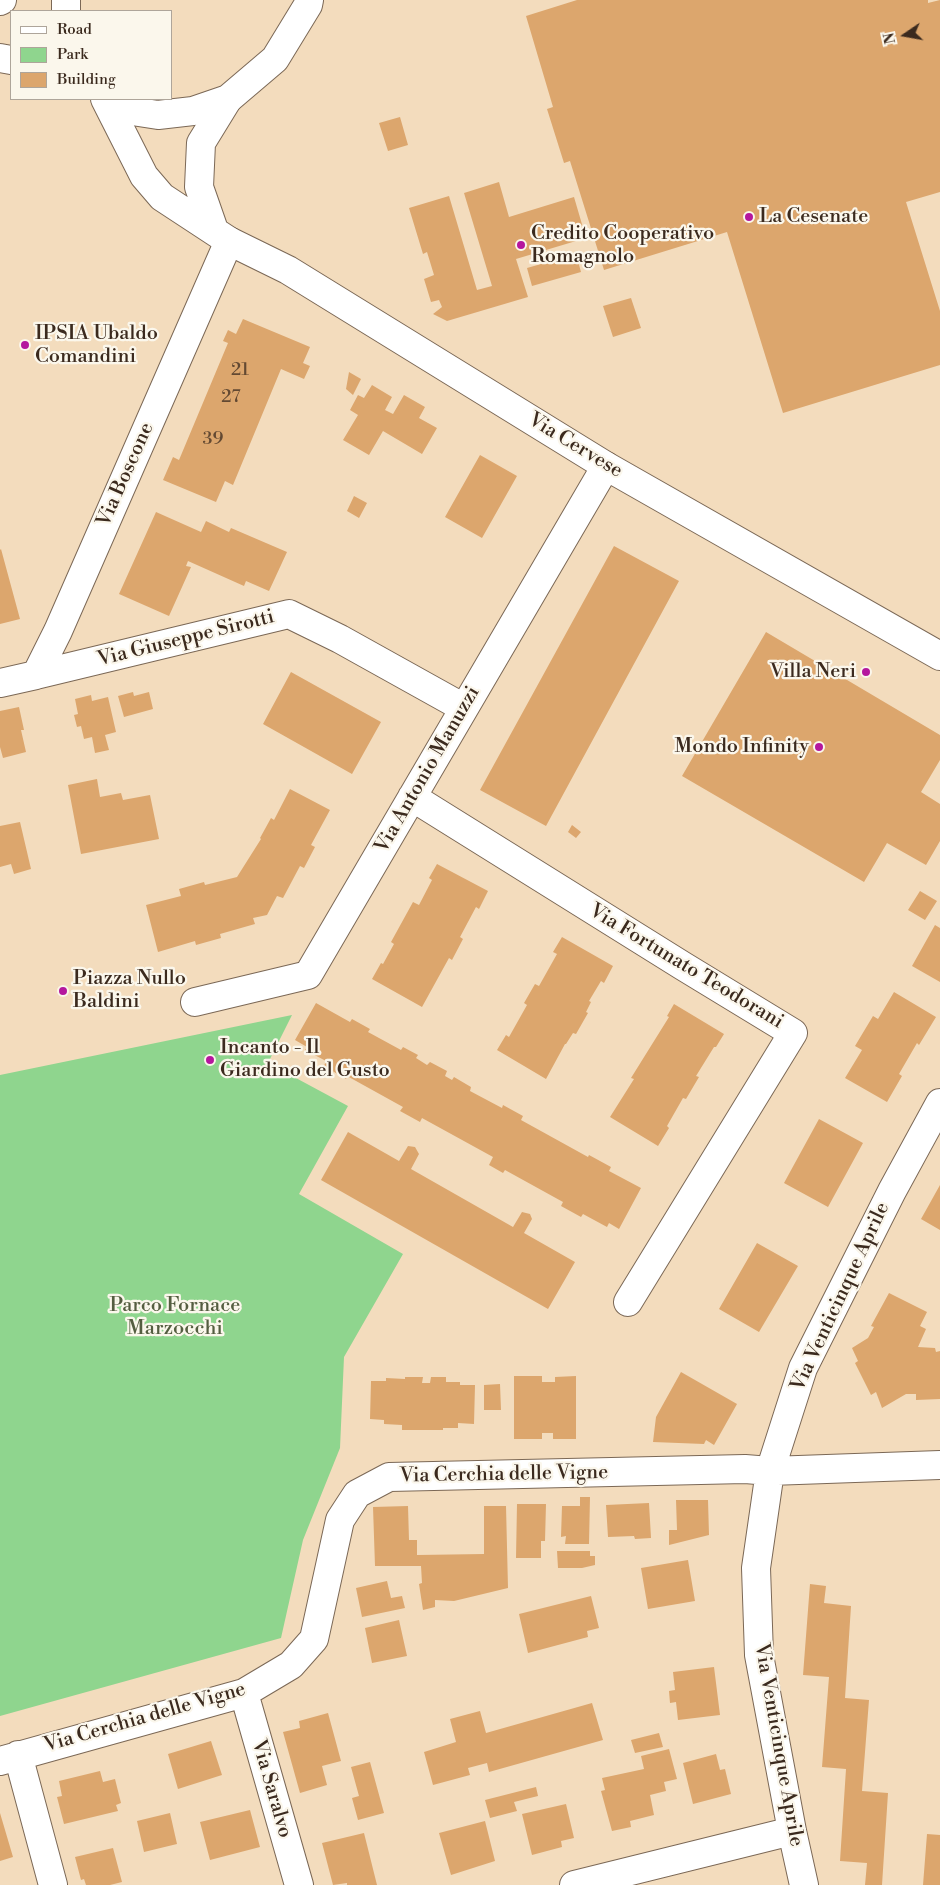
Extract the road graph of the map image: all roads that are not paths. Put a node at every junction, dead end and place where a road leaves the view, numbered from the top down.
1 (309, 0) edge
2 (228, 99) junction
3 (107, 100) edge
4 (109, 100) edge
5 (222, 236) junction
6 (606, 466) junction
7 (940, 656) edge
8 (36, 675) junction
9 (0, 683) edge
10 (464, 708) junction
11 (412, 797) junction
12 (195, 1002) dead end
13 (940, 1103) edge
14 (628, 1302) dead end
15 (940, 1465) edge
16 (770, 1470) junction
17 (244, 1692) junction
18 (9, 1758) edge
19 (792, 1831) junction
20 (52, 1885) edge
21 (299, 1885) edge
22 (574, 1885) edge
23 (804, 1885) edge

1 - 2 street
2 - 4 street
2 - 5 street
3 - 5 street, Via Cervese
5 - 6 street, Via Cervese
5 - 8 street, Via Boscone
6 - 7 street, Via Cervese
6 - 10 street, Via Antonio Manuzzi
8 - 9 street
8 - 10 street, Via Giuseppe Sirotti
10 - 11 street, Via Antonio Manuzzi
11 - 12 street, Via Antonio Manuzzi
11 - 14 street, Via Fortunato Teodorani
13 - 16 street, Via Venticinque Aprile
15 - 16 street, Via Cerchia delle Vigne
16 - 17 street, Via Cerchia delle Vigne
16 - 19 street, Via Venticinque Aprile
17 - 18 street, Via Cerchia delle Vigne
17 - 21 street, Via Saralvo
18 - 20 street
19 - 22 street
19 - 23 street, Via Venticinque Aprile

